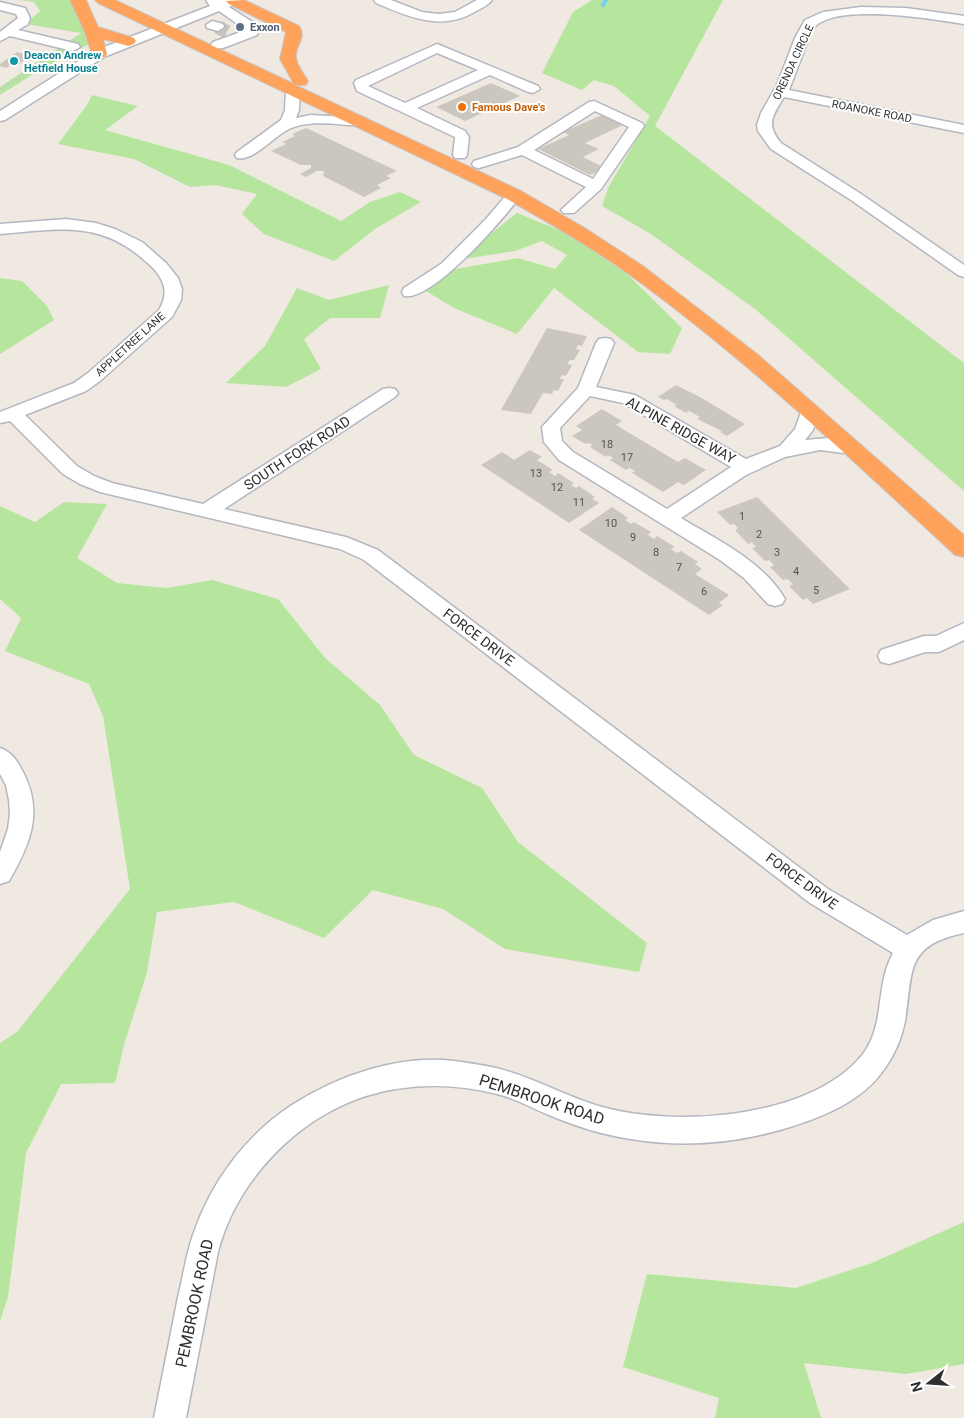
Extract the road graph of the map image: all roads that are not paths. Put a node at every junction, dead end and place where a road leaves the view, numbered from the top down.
1 (78, 0) edge
2 (103, 0) edge
3 (122, 0) edge
4 (380, 0) edge
5 (486, 0) edge
6 (0, 6) edge
7 (964, 20) edge
8 (226, 21) edge
9 (165, 26) junction
10 (92, 30) junction
11 (4, 35) edge
12 (128, 41) junction
13 (73, 47) road end
14 (99, 54) junction
15 (488, 71) junction
16 (297, 86) junction
17 (533, 89) dead end
18 (780, 92) junction
19 (392, 102) junction
20 (406, 108) junction
21 (1, 115) edge
22 (369, 116) junction
23 (284, 126) junction
24 (964, 129) edge
25 (523, 150) junction
26 (242, 155) dead end
27 (460, 155) junction
28 (479, 164) junction
29 (596, 186) junction
30 (514, 195) junction
31 (569, 210) junction
32 (0, 228) edge
33 (964, 272) edge
34 (410, 292) dead end
35 (605, 343) dead end
36 (586, 390) junction
37 (389, 394) dead end
38 (809, 410) junction
39 (6, 416) edge
40 (851, 448) junction
41 (787, 449) junction
42 (745, 467) junction
43 (205, 512) junction
44 (667, 518) junction
45 (964, 526) edge
46 (964, 548) edge
47 (775, 600) dead end
48 (964, 631) edge
49 (939, 644) junction
50 (889, 656) dead end
51 (910, 665) dead end
52 (0, 757) edge
53 (0, 874) edge
54 (964, 922) edge
55 (908, 950) junction
56 (170, 1418) edge

1 - 10 highway
2 - 9 highway
3 - 9 highway
4 - 5 street
6 - 11 street
7 - 18 street, ORENDA CIRCLE
8 - 9 highway
8 - 9 street
8 - 16 highway
8 - 16 highway
9 - 12 street
9 - 16 highway
10 - 12 highway
10 - 14 highway
11 - 13 street
12 - 14 street
14 - 21 street
15 - 17 street
15 - 19 street
15 - 20 street
16 - 22 highway
16 - 23 street
16 - 27 highway
18 - 24 street, ROANOKE ROAD
18 - 33 street, ORENDA CIRCLE
19 - 20 street
19 - 22 street
20 - 27 street
22 - 23 street
22 - 30 highway
23 - 26 street
25 - 28 street
25 - 29 street
25 - 29 street
27 - 28 highway
28 - 31 highway
29 - 31 street
30 - 34 street
30 - 38 highway
31 - 45 highway
32 - 39 street, APPLETREE LANE
35 - 36 street
36 - 42 street, ALPINE RIDGE WAY
36 - 44 street
37 - 43 street, SOUTH FORK ROAD
38 - 40 highway
38 - 41 street, ALPINE RIDGE WAY
39 - 43 street, FORCE DRIVE
40 - 41 street, ALPINE RIDGE WAY
40 - 46 highway
41 - 42 street, ALPINE RIDGE WAY
42 - 44 street, ALPINE RIDGE WAY
43 - 55 street, FORCE DRIVE
44 - 47 street
48 - 49 street
49 - 50 street
49 - 51 street
52 - 53 street
54 - 55 street, PEMBROOK ROAD
55 - 56 street, PEMBROOK ROAD

